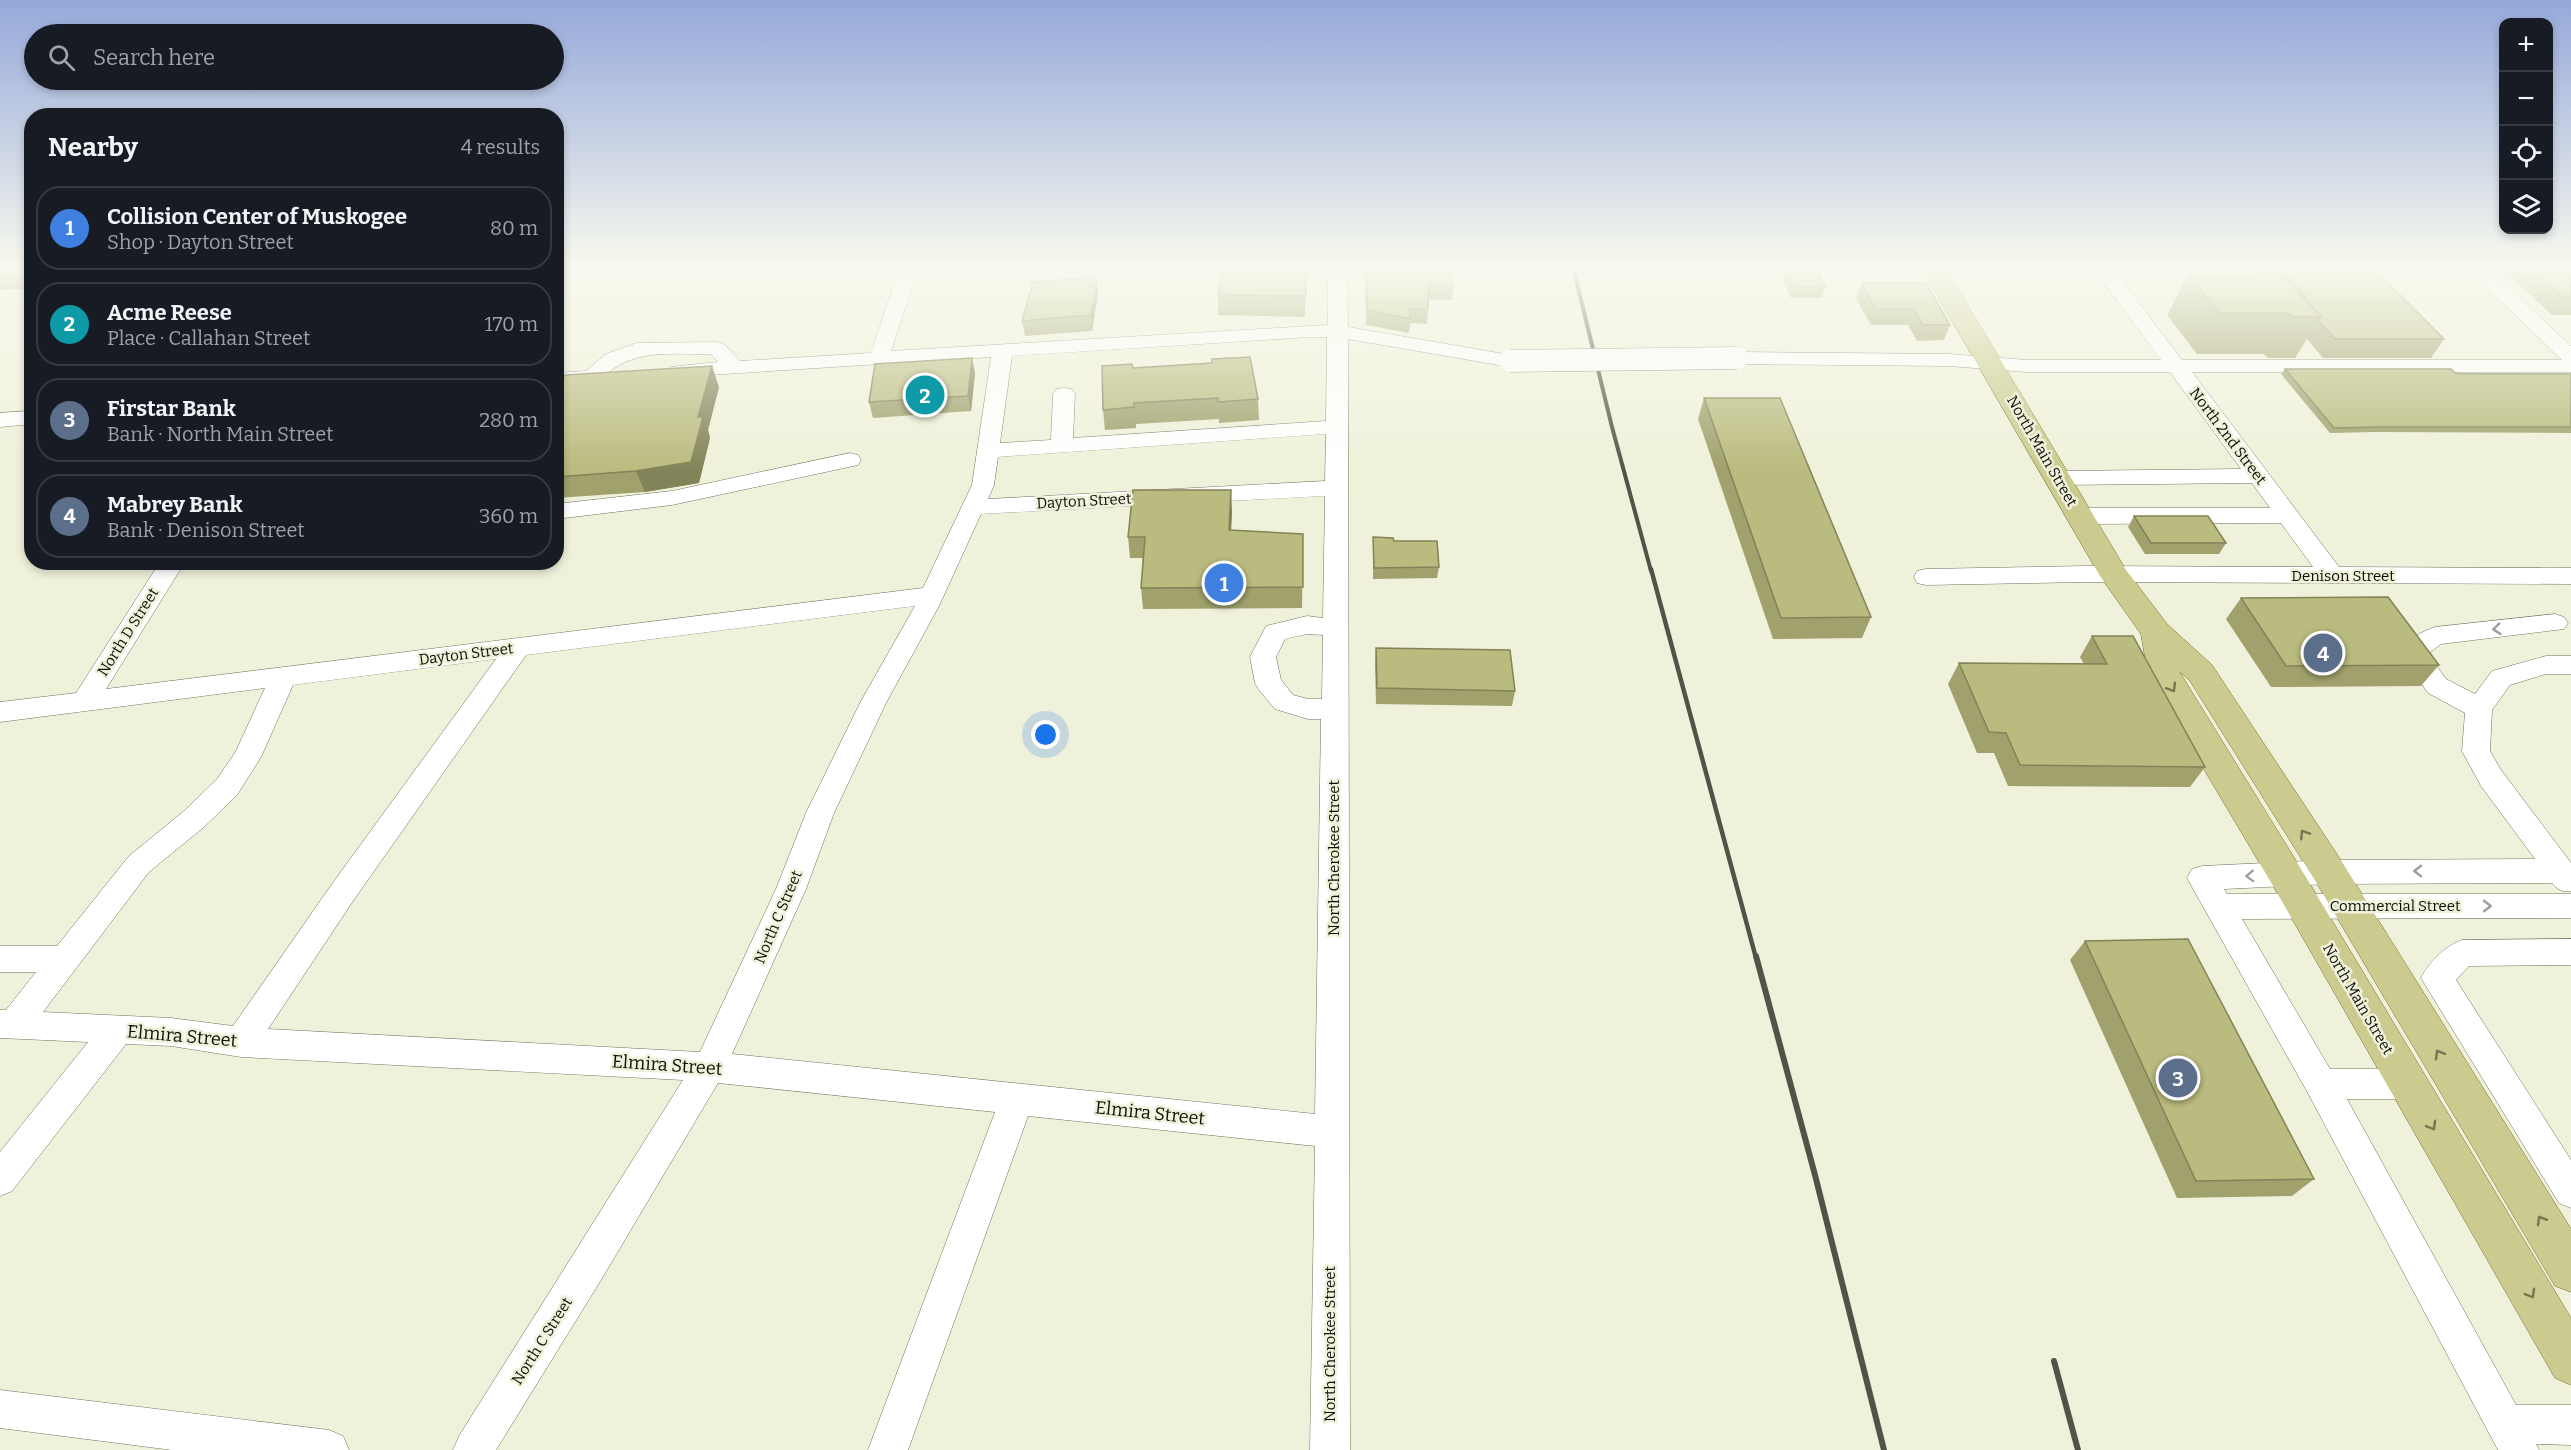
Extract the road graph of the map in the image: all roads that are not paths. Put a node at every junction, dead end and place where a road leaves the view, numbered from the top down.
1 (887, 335) edge
2 (1276, 335) edge
3 (1338, 335) edge
4 (1359, 335) edge
5 (1974, 335) edge
6 (2153, 335) edge
7 (2547, 335) edge
8 (2300, 346) edge
9 (1002, 351) junction
10 (2571, 357) edge
11 (879, 358) junction
12 (1991, 363) junction
13 (2176, 366) junction
14 (2316, 366) junction
15 (2571, 366) edge
16 (735, 368) junction
17 (657, 373) edge
18 (624, 375) edge
19 (591, 377) junction
20 (564, 379) edge
21 (1064, 394) dead end
22 (24, 418) edge
23 (0, 420) edge
24 (1337, 427) junction
25 (1062, 446) junction
26 (988, 451) junction
27 (850, 460) dead end
28 (2259, 476) junction
29 (2058, 478) junction
30 (1338, 488) junction
31 (974, 507) junction
32 (564, 511) edge
33 (2288, 515) junction
34 (2079, 516) junction
35 (168, 570) edge
36 (2115, 576) junction
37 (2333, 576) junction
38 (2571, 576) edge
39 (1926, 577) dead end
40 (932, 595) junction
41 (2555, 623) dead end
42 (1336, 628) junction
43 (2156, 632) junction
44 (518, 647) junction
45 (2571, 665) edge
46 (283, 677) junction
47 (84, 702) junction
48 (2479, 708) junction
49 (1335, 709) junction
50 (0, 712) edge
51 (2329, 872) junction
52 (2566, 879) edge
53 (2294, 890) junction
54 (2571, 906) edge
55 (2350, 907) junction
56 (2571, 952) edge
57 (0, 959) edge
58 (65, 959) junction
59 (7, 1024) edge
60 (118, 1030) junction
61 (241, 1042) junction
62 (709, 1066) junction
63 (2321, 1084) junction
64 (2408, 1084) junction
65 (1017, 1099) junction
66 (1332, 1132) junction
67 (0, 1179) edge
68 (2571, 1191) edge
69 (2571, 1270) edge
70 (2571, 1362) edge
71 (0, 1409) edge
72 (2571, 1425) edge
73 (2512, 1437) edge
74 (329, 1450) edge
75 (473, 1450) edge
76 (888, 1450) edge
77 (1330, 1450) edge

1 - 11 street
2 - 9 street
3 - 24 street, North Cherokee Street
4 - 12 street, bridge
5 - 12 main road, North Main Street
6 - 13 street, North 2nd Street
7 - 10 street
8 - 14 street
9 - 11 street
9 - 26 street, North C Street
11 - 16 street
12 - 13 street
12 - 29 main road, North Main Street
13 - 14 street
13 - 28 street, North 2nd Street
14 - 15 street
16 - 17 street
16 - 19 street
18 - 19 street
19 - 20 street
21 - 25 street
22 - 23 street
24 - 25 street
24 - 30 street, North Cherokee Street
25 - 26 street
26 - 31 street, North C Street
27 - 32 street
28 - 29 street
28 - 33 street, North 2nd Street
29 - 34 main road, North Main Street
30 - 31 street, Dayton Street
30 - 42 street, North Cherokee Street
31 - 40 street, North C Street
33 - 34 street
33 - 37 street, North 2nd Street
34 - 36 main road, North Main Street
35 - 47 street, North D Street
36 - 37 street, Denison Street
36 - 39 street, Denison Street
36 - 43 main road, North Main Street
37 - 38 street, Denison Street
40 - 44 street, Dayton Street
40 - 62 street, North C Street
41 -> 48 street
42 - 49 street, North Cherokee Street
42 - 49 street
51 -> 43 main road, North Main Street
43 -> 53 main road, North Main Street
44 - 46 street, Dayton Street
44 - 61 street
45 - 48 street
46 - 47 street, Dayton Street
46 - 58 street
47 - 50 street, Dayton Street
48 - 52 street
49 - 66 street, North Cherokee Street
52 -> 51 street
51 - 53 street
51 - 55 main road, North Main Street
53 - 55 street, Commercial Street
53 - 63 street, Commercial Street
53 - 64 main road, North Main Street
55 -> 54 street, Commercial Street
69 -> 55 main road, North Main Street
56 - 68 street
57 - 58 street
58 - 59 street
59 - 60 street, Elmira Street
60 - 61 street, Elmira Street
60 - 67 street
61 - 62 street, Elmira Street
62 - 65 street, Elmira Street
62 - 75 street, North C Street
63 - 64 street
63 - 73 street
64 -> 70 main road, North Main Street
65 - 66 street, Elmira Street
65 - 76 street
66 - 77 street, North Cherokee Street
71 - 74 street
72 - 73 street

